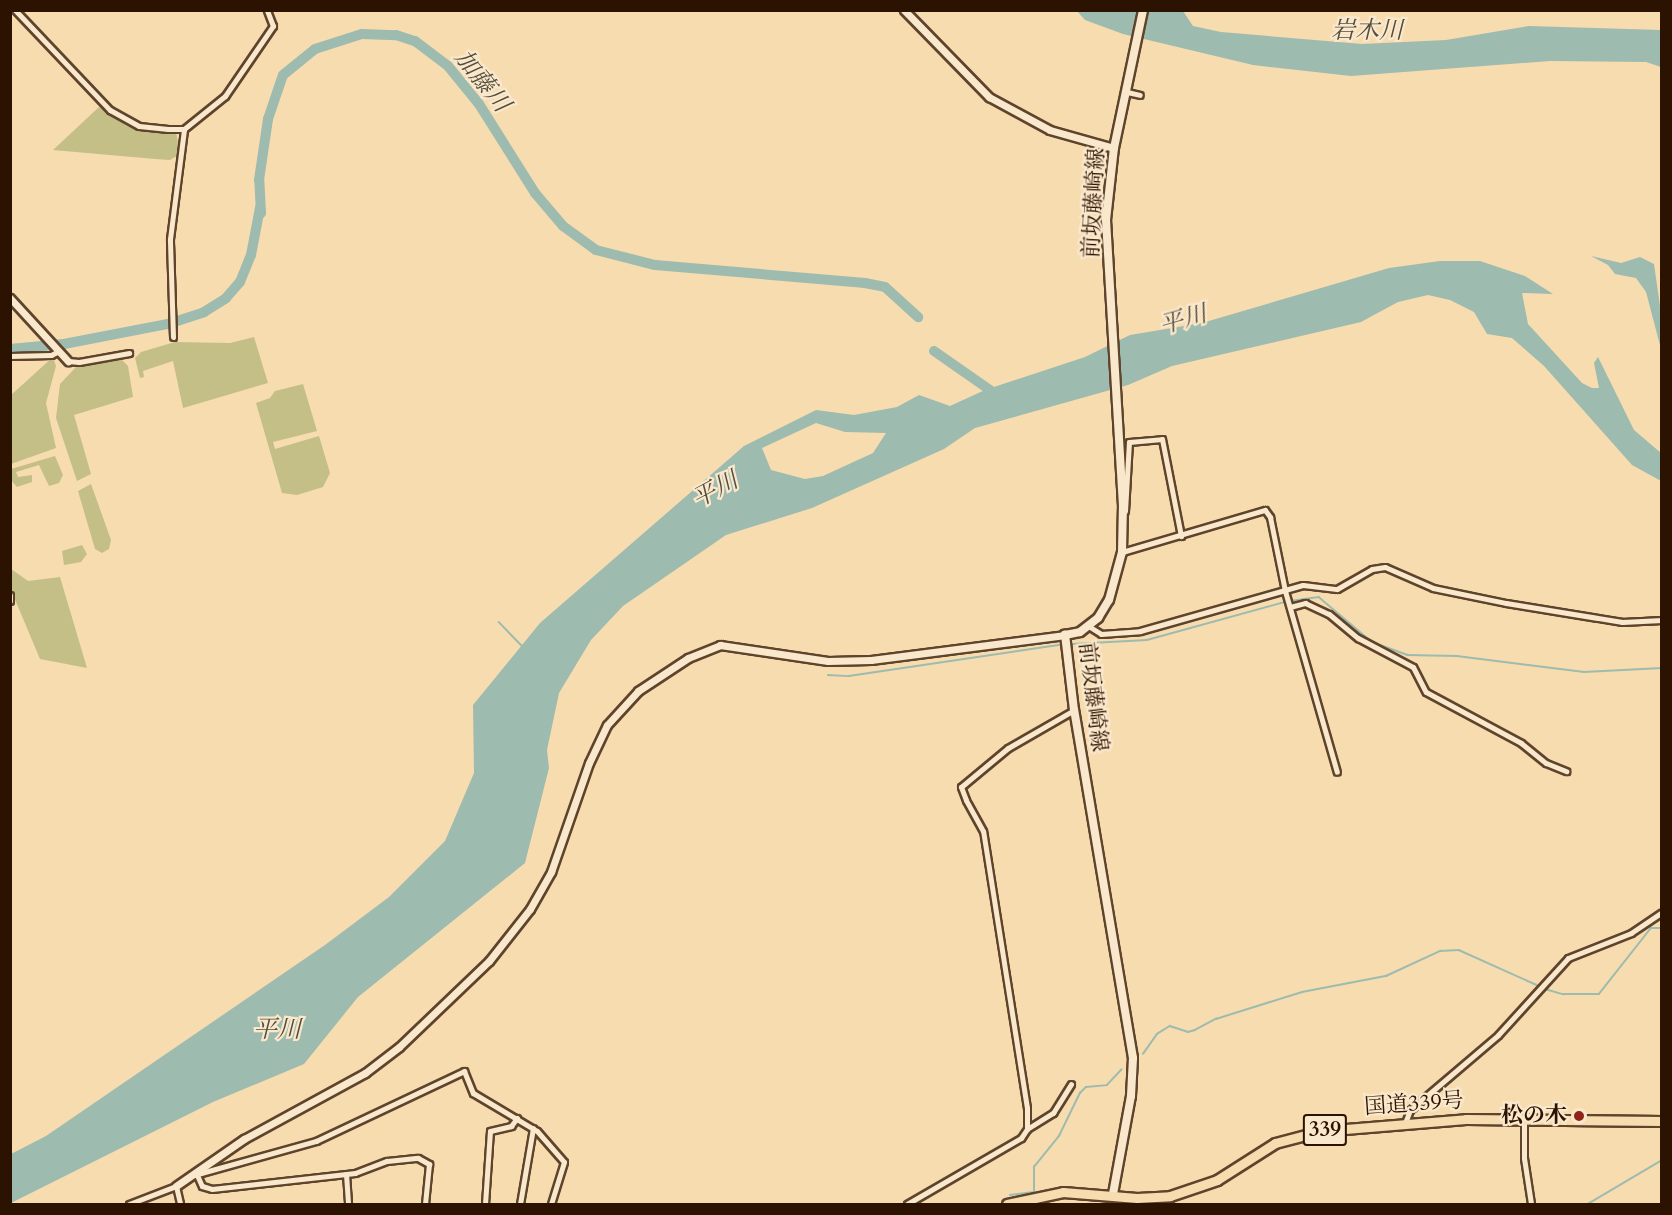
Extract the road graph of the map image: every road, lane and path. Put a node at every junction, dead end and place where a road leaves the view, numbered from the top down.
1 (15, 10) edge
2 (267, 10) edge
3 (904, 10) edge
4 (1143, 10) edge
5 (1127, 92) junction
6 (1140, 95) dead end
7 (184, 129) junction
8 (1114, 148) junction
9 (10, 298) edge
10 (173, 338) dead end
11 (58, 350) junction
12 (129, 353) dead end
13 (10, 356) edge
14 (68, 361) joint
15 (1123, 512) junction
16 (1181, 536) junction
17 (1122, 552) junction
18 (1286, 594) junction
19 (10, 595) edge
20 (10, 601) edge
21 (1290, 606) junction
22 (1662, 620) edge
23 (1090, 627) junction
24 (1065, 635) junction
25 (1074, 710) junction
26 (1566, 771) dead end
27 (1337, 772) dead end
28 (1662, 912) edge
29 (1071, 1084) dead end
30 (517, 1118) junction
31 (1524, 1118) junction
32 (1662, 1121) edge
33 (1405, 1123) junction
34 (533, 1128) junction
35 (1027, 1129) junction
36 (346, 1174) junction
37 (195, 1175) junction
38 (176, 1186) junction
39 (1113, 1194) junction
40 (129, 1204) edge
41 (180, 1204) edge
42 (348, 1204) edge
43 (425, 1204) edge
44 (485, 1204) edge
45 (520, 1204) edge
46 (551, 1204) edge
47 (907, 1204) edge
48 (1007, 1204) edge
49 (1111, 1204) edge
50 (1532, 1204) edge

1 - 7 street
2 - 7 street
3 - 8 street
4 - 5 main road, 前坂藤崎線
5 - 6 street
5 - 8 main road, 前坂藤崎線
7 - 10 street
8 - 15 main road, 前坂藤崎線
9 - 11 street
11 - 13 street
11 - 14 street
12 - 14 street
15 - 16 street
15 - 17 main road, 前坂藤崎線
16 - 17 street
16 - 18 street
17 - 23 main road, 前坂藤崎線
18 - 21 street
18 - 22 street
18 - 23 street
19 - 20 street
21 - 26 street
21 - 27 street
23 - 24 main road, 前坂藤崎線
24 - 25 main road, 前坂藤崎線
24 - 37 street
25 - 35 street
25 - 39 main road, 前坂藤崎線
28 - 33 street
29 - 35 street
30 - 34 street
30 - 37 street
30 - 44 street
31 - 32 highway, 国道339号 / 339
31 - 33 highway, 国道339号 / 339
31 - 50 street
33 - 39 highway, 国道339号 / 339
34 - 45 street
34 - 46 street
35 - 47 street
36 - 37 street
36 - 42 street
36 - 43 street
37 - 38 street
38 - 40 street
38 - 41 street
39 - 48 highway, 国道339号 / 339
39 - 49 street

